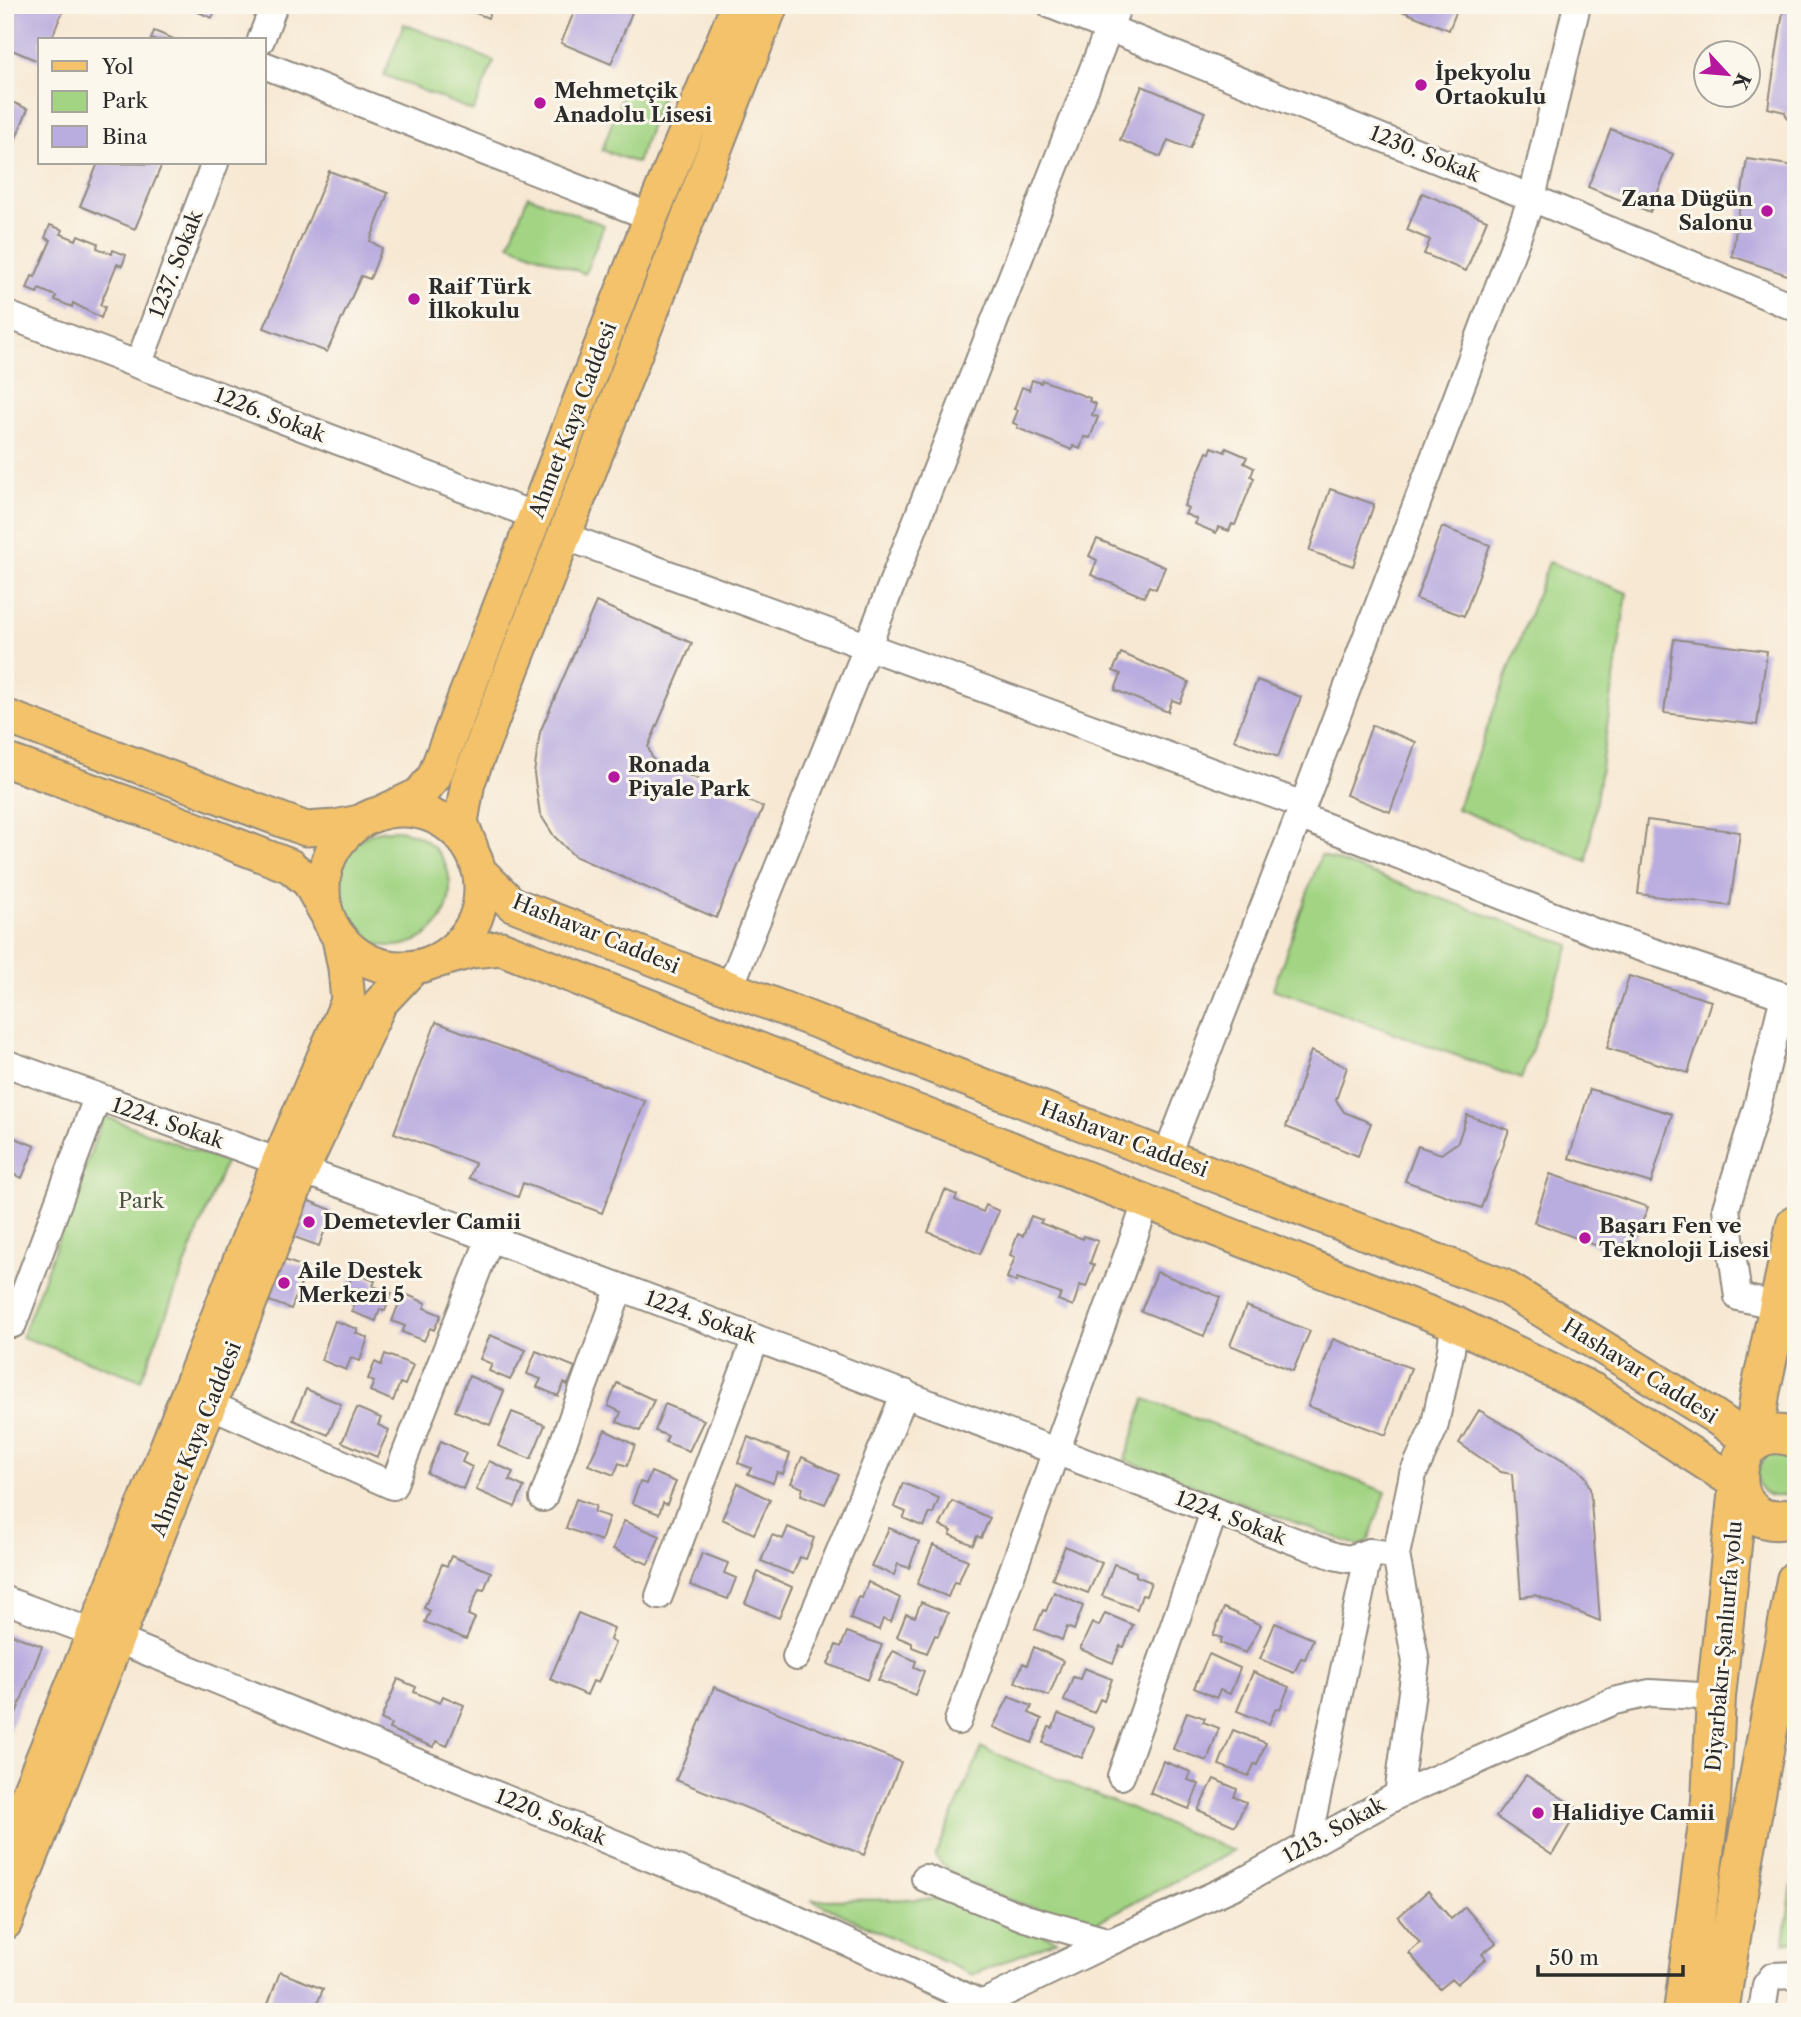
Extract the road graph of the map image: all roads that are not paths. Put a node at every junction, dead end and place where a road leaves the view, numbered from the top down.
1 (274, 5) edge
2 (738, 5) edge
3 (771, 5) edge
4 (1051, 5) edge
5 (1577, 5) edge
6 (1113, 16) edge
7 (262, 38) edge
8 (266, 66) edge
9 (215, 164) edge
10 (1532, 198) junction
11 (651, 217) junction
12 (1796, 309) edge
13 (5, 314) edge
14 (138, 365) junction
15 (535, 516) junction
16 (564, 536) junction
17 (867, 645) junction
18 (5, 716) edge
19 (5, 760) edge
20 (1301, 810) junction
21 (371, 817) junction
22 (476, 860) junction
23 (333, 926) junction
24 (425, 965) junction
25 (730, 987) junction
26 (5, 1063) edge
27 (97, 1098) junction
28 (1167, 1155) junction
29 (290, 1166) junction
30 (1147, 1202) junction
31 (1796, 1224) edge
32 (490, 1238) junction
33 (620, 1287) junction
34 (1779, 1306) junction
35 (1454, 1323) junction
36 (13, 1324) dead end
37 (756, 1338) junction
38 (905, 1393) junction
39 (198, 1399) junction
40 (1796, 1438) edge
41 (1753, 1443) junction
42 (1055, 1450) junction
43 (1737, 1485) junction
44 (544, 1498) dead end
45 (1214, 1512) junction
46 (1796, 1516) edge
47 (1369, 1552) junction
48 (1396, 1555) junction
49 (1796, 1580) edge
50 (659, 1596) dead end
51 (5, 1600) edge
52 (105, 1636) junction
53 (796, 1657) dead end
54 (1716, 1697) junction
55 (958, 1721) dead end
56 (1121, 1776) dead end
57 (1398, 1795) junction
58 (1307, 1844) junction
59 (5, 1850) edge
60 (925, 1878) dead end
61 (5, 1923) edge
62 (1110, 1941) junction
63 (1796, 1975) edge
64 (974, 2008) edge
65 (1683, 2012) edge
66 (1719, 2012) edge
67 (1762, 2012) edge

1 - 7 street
2 - 11 main road, Ahmet Kaya Caddesi
3 - 16 main road
4 - 6 street, 1230. Sokak
5 - 10 street
6 - 10 street, 1230. Sokak
6 - 17 street
8 - 11 street
9 - 14 street, 1237. Sokak
10 - 12 street, 1230. Sokak
10 - 20 street
11 - 15 main road, Ahmet Kaya Caddesi
13 - 14 street, 1226. Sokak
14 - 15 street, 1226. Sokak
15 - 21 main road, Ahmet Kaya Caddesi
16 - 17 street
16 - 22 main road
17 - 20 street
17 - 25 street
18 - 21 main road
19 - 23 main road
20 - 28 street
20 - 34 street
21 - 22 main road
21 - 23 main road
22 - 24 main road
22 - 25 main road, Hashavar Caddesi
23 - 24 main road
23 - 29 main road, Ahmet Kaya Caddesi
24 - 29 main road, Ahmet Kaya Caddesi
24 - 30 main road
25 - 28 main road, Hashavar Caddesi
26 - 27 street, 1224. Sokak
27 - 29 street, 1224. Sokak
27 - 36 street
28 - 41 main road, Hashavar Caddesi
29 - 32 street, 1224. Sokak
29 - 39 main road, Ahmet Kaya Caddesi
30 - 35 main road
30 - 42 street
31 - 34 highway
32 - 33 street, 1224. Sokak
32 - 39 street
33 - 37 street, 1224. Sokak
33 - 44 street
34 - 41 highway
35 - 43 main road
35 - 48 street
37 - 38 street, 1224. Sokak
37 - 50 street
38 - 42 street, 1224. Sokak
38 - 53 street
39 - 52 main road, Ahmet Kaya Caddesi
40 - 41 highway
41 - 43 highway, Diyarbakır-Şanlıurfa yolu
42 - 45 street, 1224. Sokak
42 - 55 street
43 - 46 highway
43 - 54 highway, Diyarbakır-Şanlıurfa yolu
45 - 47 street, 1224. Sokak
45 - 56 street
47 - 48 street, 1224. Sokak
47 - 58 street
48 - 57 street
49 - 66 highway
51 - 52 street, 1220. Sokak
52 - 59 main road, Ahmet Kaya Caddesi
52 - 61 main road, Ahmet Kaya Caddesi
52 - 64 street, 1220. Sokak
54 - 57 street, 1213. Sokak
54 - 65 highway, Diyarbakır-Şanlıurfa yolu
57 - 58 street, 1213. Sokak
58 - 62 street, 1213. Sokak
60 - 62 street
62 - 64 street, 1213. Sokak
63 - 67 street

